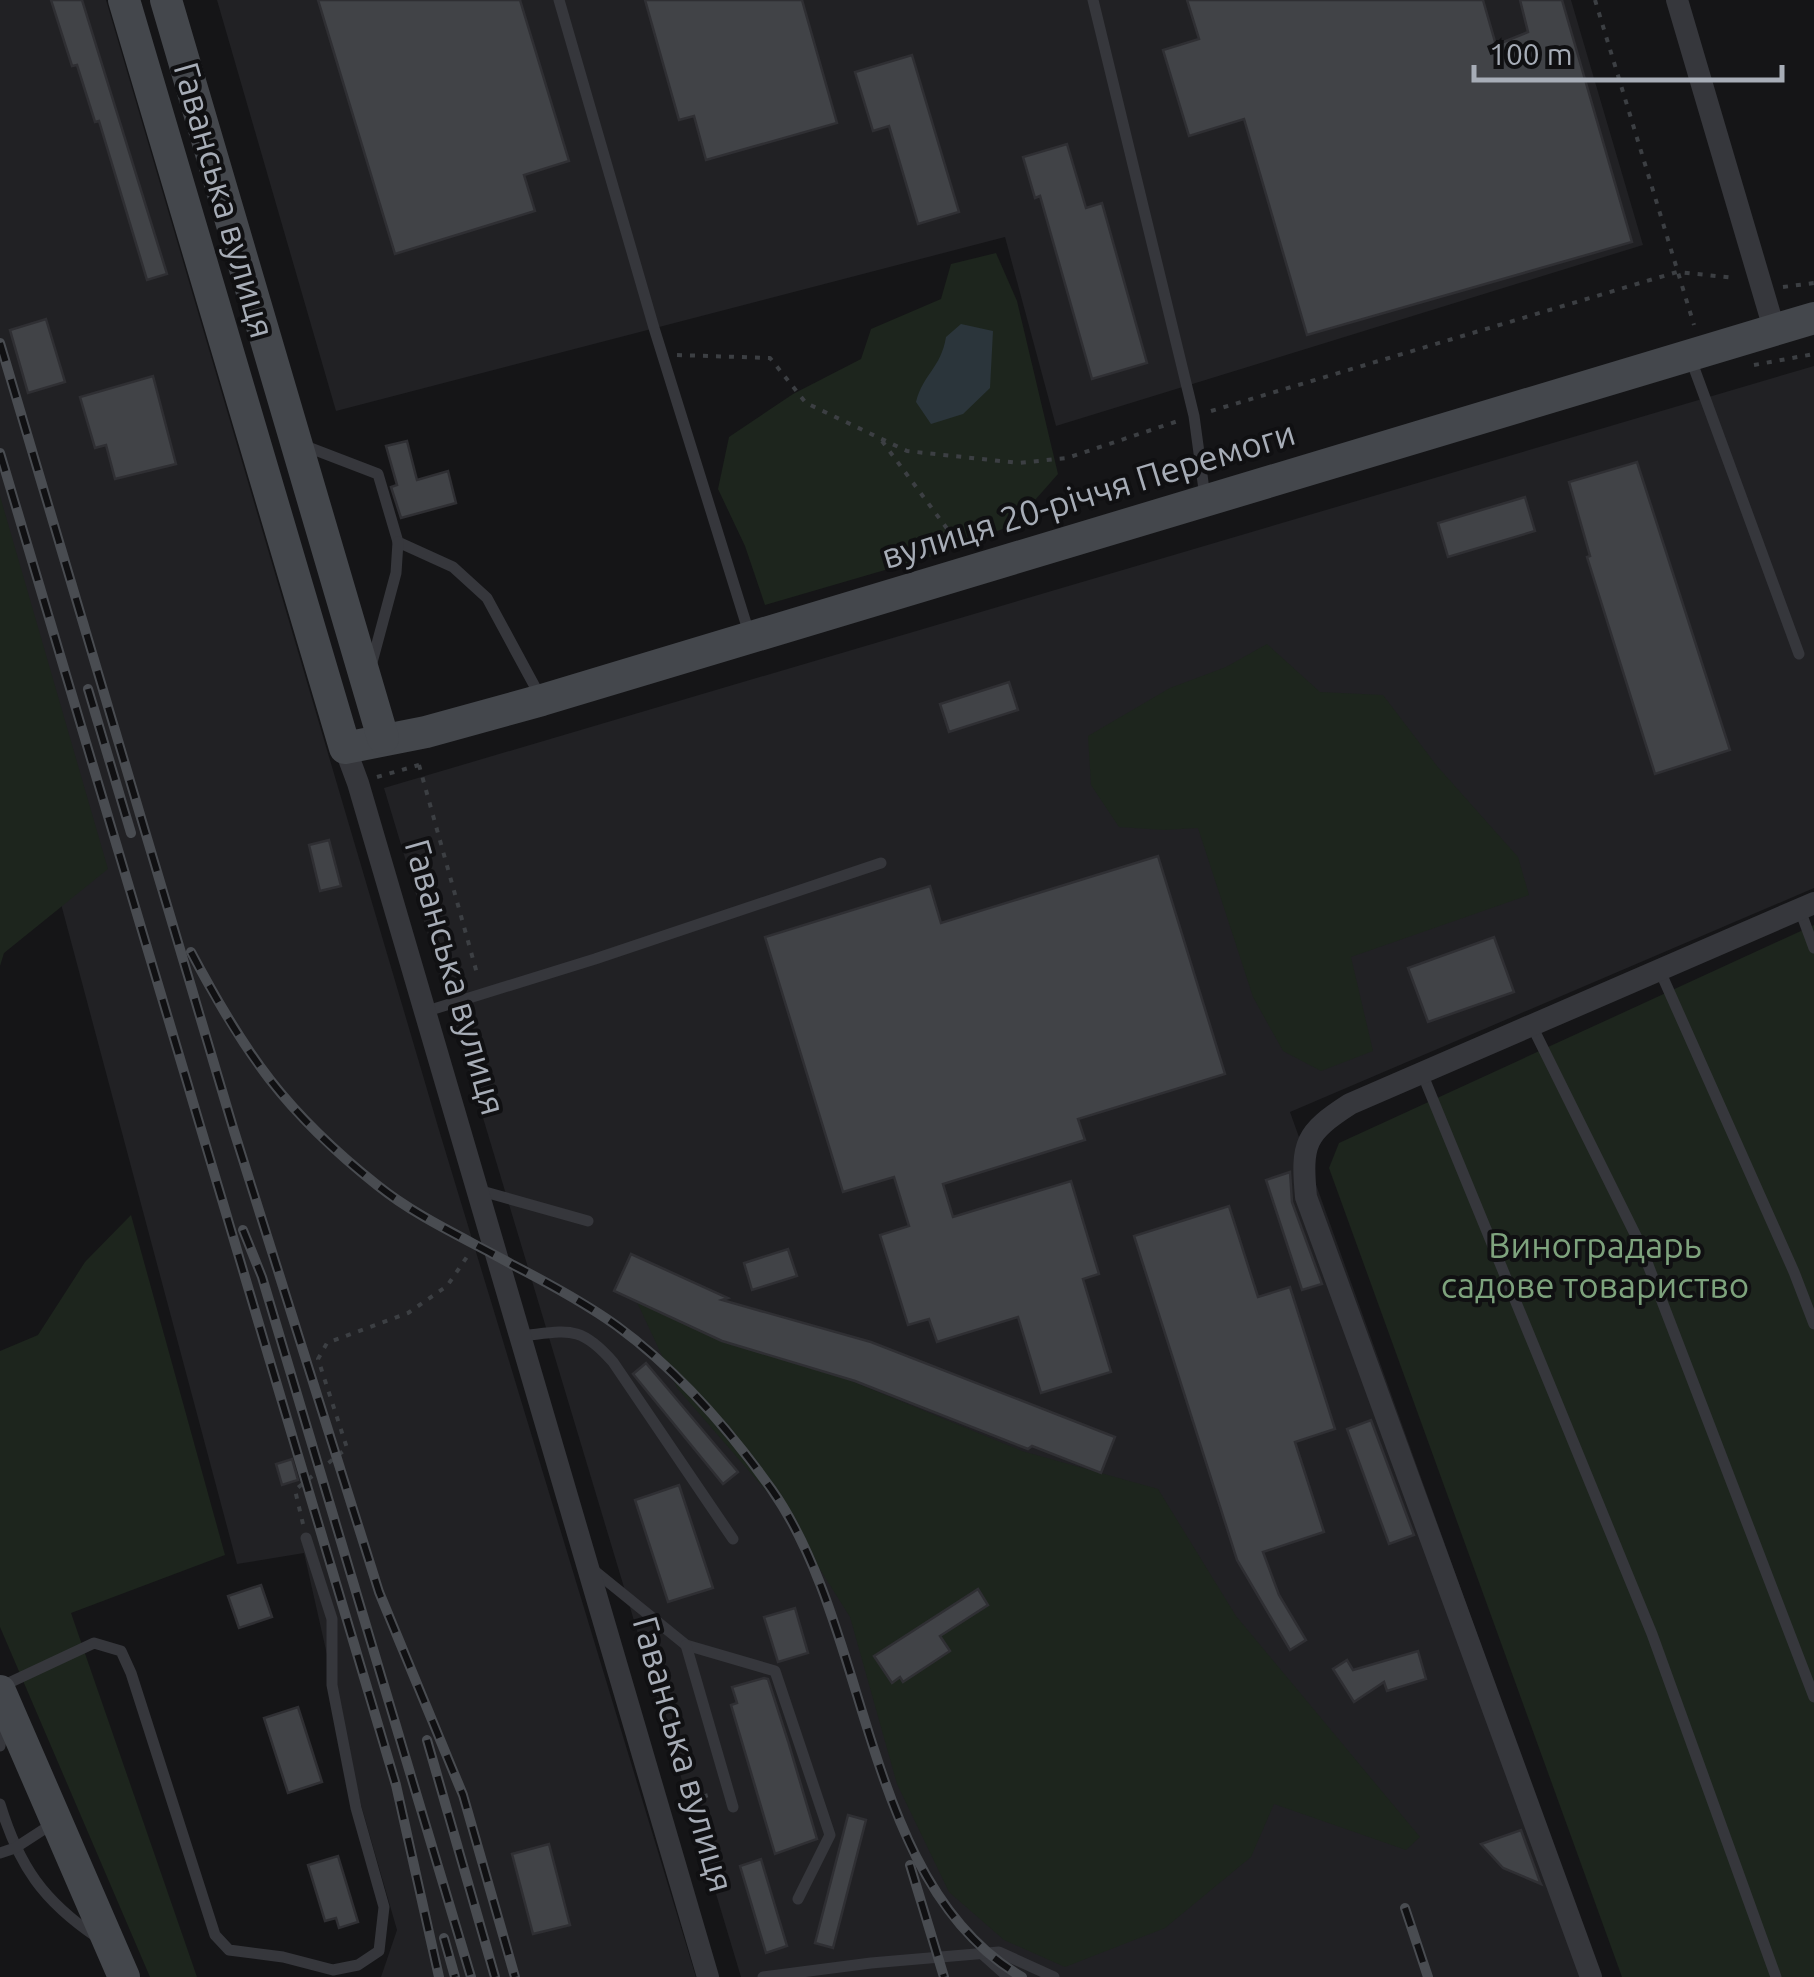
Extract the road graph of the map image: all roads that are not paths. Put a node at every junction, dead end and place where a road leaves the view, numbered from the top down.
1 (124, 0) edge
2 (166, 0) edge
3 (559, 0) edge
4 (1093, 0) edge
5 (1677, 0) edge
6 (1814, 318) edge
7 (1775, 332) junction
8 (1696, 355) junction
9 (297, 442) junction
10 (1205, 501) junction
11 (398, 542) junction
12 (750, 637) junction
13 (1799, 654) dead end
14 (366, 680) junction
15 (542, 700) junction
16 (384, 738) junction
17 (345, 748) junction
18 (880, 863) dead end
19 (1807, 906) edge
20 (1814, 948) edge
21 (1660, 971) junction
22 (424, 1012) junction
23 (1532, 1026) junction
24 (1422, 1073) junction
25 (478, 1190) junction
26 (588, 1221) dead end
27 (1814, 1324) edge
28 (521, 1336) junction
29 (306, 1538) road end
30 (733, 1539) dead end
31 (588, 1566) junction
32 (686, 1646) junction
33 (2, 1695) edge
34 (1814, 1697) edge
35 (0, 1746) edge
36 (0, 1804) edge
37 (733, 1807) dead end
38 (55, 1822) junction
39 (15, 1848) junction
40 (0, 1853) edge
41 (798, 1900) dead end
42 (109, 1945) junction
43 (981, 1953) junction
44 (124, 1977) edge
45 (708, 1977) edge
46 (763, 1977) edge
47 (1008, 1977) edge
48 (1054, 1977) edge
49 (1591, 1977) edge
50 (1776, 1977) edge

1 - 17 street, Гаванська вулиця
2 - 9 street, Гаванська вулиця
3 - 12 lane
4 - 10 lane
5 - 7 street
6 - 7 street, вулиця 20-річчя Перемоги
7 - 8 street, вулиця 20-річчя Перемоги
8 - 10 street, вулиця 20-річчя Перемоги
8 - 13 lane
9 - 11 lane
9 - 14 street, Гаванська вулиця
10 - 12 street, вулиця 20-річчя Перемоги
11 - 14 lane
11 - 15 lane
12 - 15 street, вулиця 20-річчя Перемоги
14 - 16 street, Гаванська вулиця
15 - 16 street, вулиця 20-річчя Перемоги
16 - 17 street, вулиця 20-річчя Перемоги
17 - 22 street, Гаванська вулиця
18 - 22 lane
19 - 20 lane
19 - 21 street
21 - 23 street
21 - 27 lane
22 - 25 street, Гаванська вулиця
23 - 24 street
23 - 34 lane
24 - 49 street
24 - 50 lane
25 - 26 lane
25 - 28 street, Гаванська вулиця
28 - 30 lane
28 - 31 street, Гаванська вулиця
29 - 33 lane
31 - 32 lane
31 - 45 street, Гаванська вулиця
32 - 37 lane
32 - 41 lane
33 - 35 lane
33 - 38 street
36 - 39 lane
38 - 39 lane
38 - 42 street
39 - 40 lane
39 - 42 lane
42 - 44 street
43 - 46 lane
43 - 47 lane
43 - 48 lane

